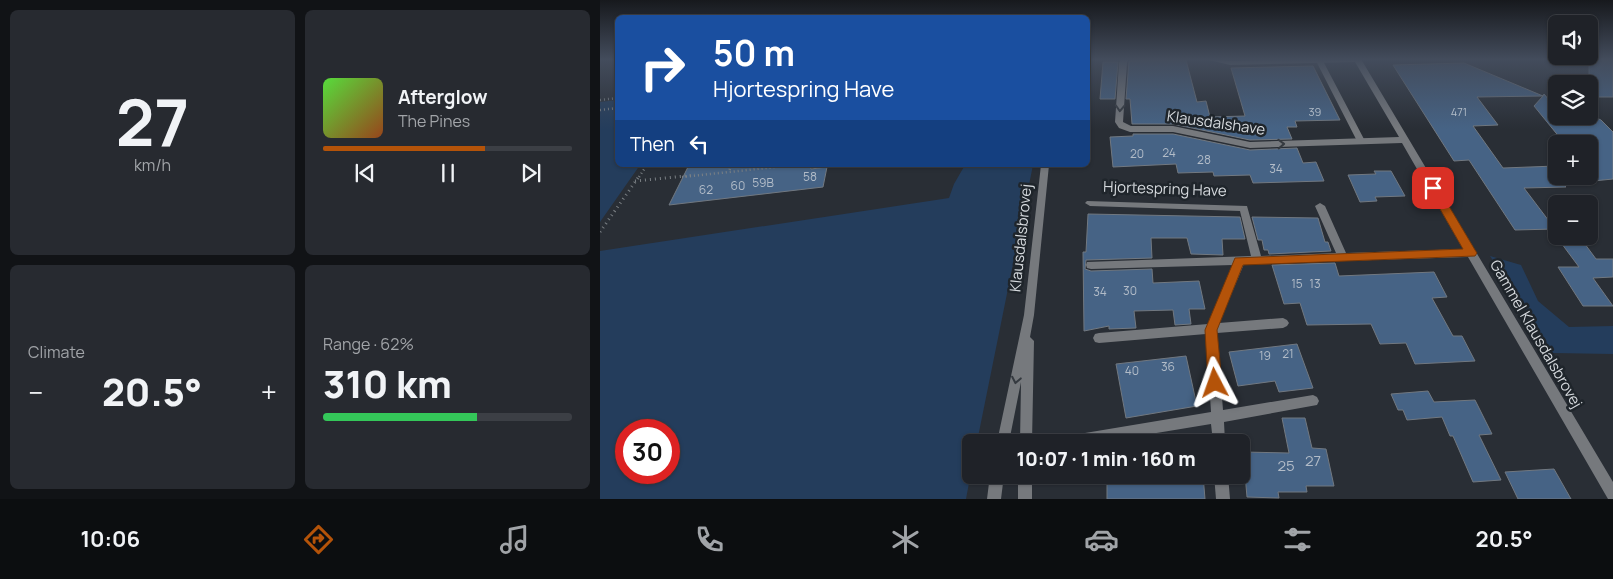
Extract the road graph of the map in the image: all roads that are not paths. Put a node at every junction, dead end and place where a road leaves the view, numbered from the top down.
1 (1122, 82) edge
2 (1330, 82) edge
3 (1370, 82) edge
4 (1404, 140) junction
5 (1360, 141) junction
6 (1046, 167) edge
7 (1090, 203) dead end
8 (1320, 206) dead end
9 (1471, 253) junction
10 (1343, 257) junction
11 (1257, 260) junction
12 (1240, 261) junction
13 (1091, 266) dead end
14 (1029, 315) junction
15 (1283, 323) dead end
16 (1211, 330) junction
17 (1099, 338) dead end
18 (1313, 401) dead end
19 (1217, 418) junction
20 (1005, 434) edge
21 (1026, 434) edge
22 (1117, 434) edge
23 (1218, 434) edge
24 (996, 484) edge
25 (1025, 484) edge
26 (1222, 484) edge
27 (1613, 495) edge
28 (994, 499) edge
29 (1025, 499) edge
30 (1223, 499) edge

1 -> 5 street, Klausdalshave
2 - 5 street
3 - 4 street, Gammel Klausdalsbrovej
4 - 5 street, Klausdalshave
4 - 9 street, Gammel Klausdalsbrovej
6 - 14 street, Klausdalsbrovej
7 - 11 street, Hjortespring Have
8 - 10 street
9 - 10 street
9 - 27 street, Gammel Klausdalsbrovej
10 - 11 street
11 - 12 street
12 - 13 street
12 - 16 street
14 -> 20 street, Klausdalsbrovej
14 - 21 street, Klausdalsbrovej
15 - 16 street
16 - 17 street
16 - 19 street
18 - 19 street
19 - 22 street
19 - 23 street
24 - 28 street
25 - 29 street
26 - 30 street

